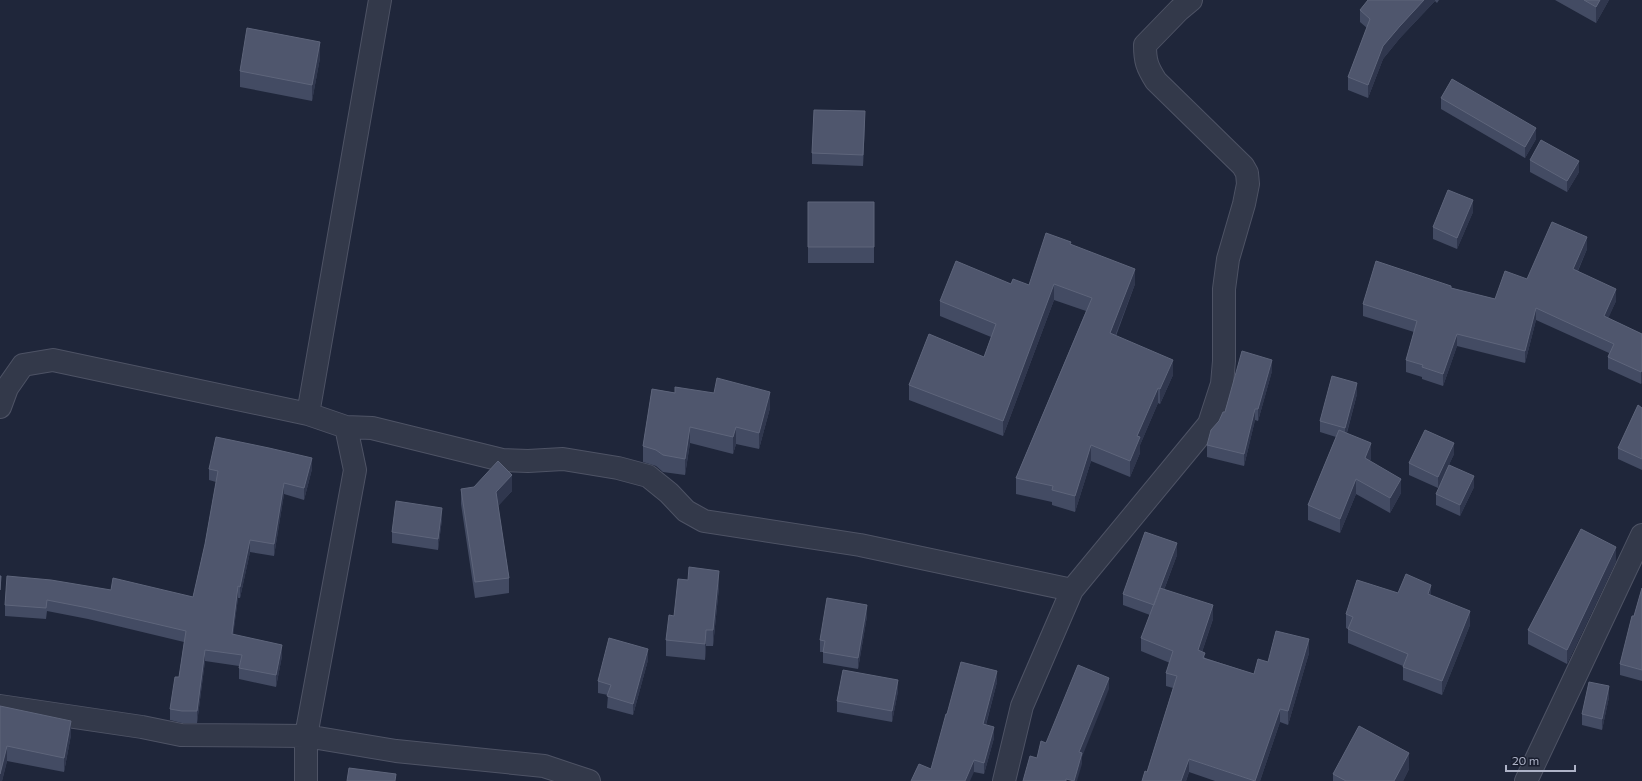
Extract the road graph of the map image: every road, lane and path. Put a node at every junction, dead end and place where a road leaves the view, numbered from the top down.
1 (380, 0) edge
2 (1191, 0) edge
3 (0, 407) edge
4 (308, 414) junction
5 (346, 427) junction
6 (1642, 535) edge
7 (1072, 590) junction
8 (0, 706) edge
9 (306, 736) junction
10 (306, 781) edge
11 (588, 781) edge
12 (1004, 781) edge
13 (1526, 781) edge

1 - 4 street
2 - 7 street
3 - 4 street
4 - 5 street
5 - 7 street
5 - 9 street
6 - 13 street
7 - 12 street
8 - 9 street
9 - 10 street
9 - 11 street

